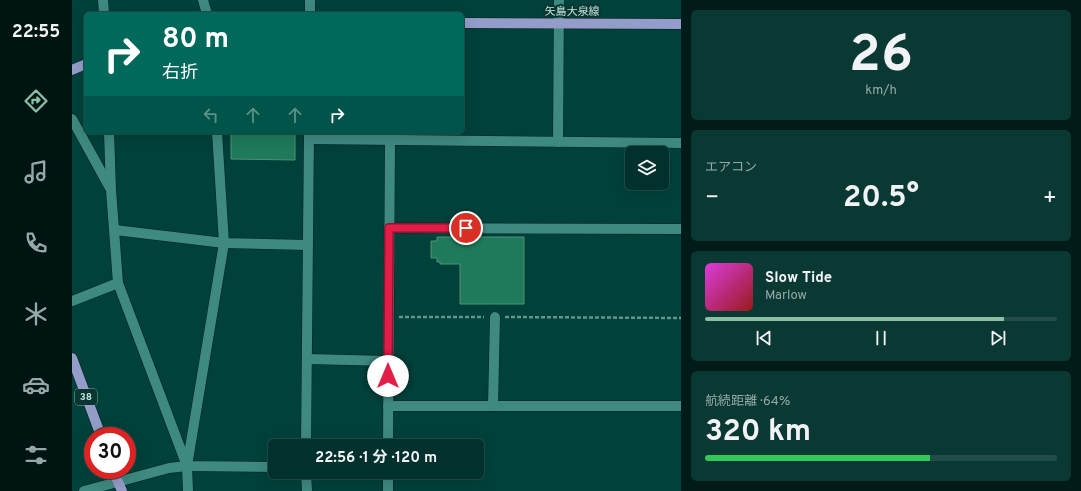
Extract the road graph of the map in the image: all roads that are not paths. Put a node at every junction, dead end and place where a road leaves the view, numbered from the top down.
1 (103, 0) edge
2 (203, 0) edge
3 (310, 0) edge
4 (559, 0) edge
5 (104, 12) edge
6 (206, 12) edge
7 (310, 12) edge
8 (464, 23) edge
9 (558, 24) junction
10 (681, 24) edge
11 (84, 65) edge
12 (72, 70) edge
13 (72, 119) edge
14 (108, 134) edge
15 (217, 134) edge
16 (309, 135) edge
17 (390, 140) junction
18 (558, 142) junction
19 (681, 143) edge
20 (111, 190) junction
21 (389, 228) junction
22 (681, 229) edge
23 (115, 230) junction
24 (224, 243) junction
25 (308, 245) junction
26 (118, 283) junction
27 (72, 301) edge
28 (495, 317) road end
29 (72, 358) edge
30 (308, 359) junction
31 (388, 361) junction
32 (388, 406) junction
33 (493, 406) junction
34 (681, 406) edge
35 (98, 427) edge
36 (306, 439) edge
37 (388, 439) edge
38 (186, 466) junction
39 (268, 467) edge
40 (306, 479) edge
41 (388, 479) edge
42 (120, 486) edge
43 (84, 491) edge
44 (188, 491) edge
45 (306, 491) edge
46 (388, 491) edge

1 - 5 street
2 - 6 street
3 - 7 street
4 - 9 street
8 - 9 main road, 矢島大泉線
9 - 10 main road, 矢島大泉線
9 - 18 street
11 - 12 main road
13 - 20 street
14 - 20 street
15 - 24 street
16 - 17 street
16 - 25 street
17 - 18 street
17 - 21 street
18 - 19 street
20 - 23 street
21 - 22 street
21 - 31 street
23 - 24 street
23 - 26 street
24 - 25 street
24 - 38 street
25 - 30 street
26 - 27 street
26 - 38 street
28 - 33 street
29 - 35 main road, 38
30 - 31 street
30 - 36 street
31 - 32 street
32 - 33 street
32 - 37 street
33 - 34 street
38 - 39 street
38 - 42 street
38 - 44 street
40 - 45 street
41 - 46 street
42 - 43 street

